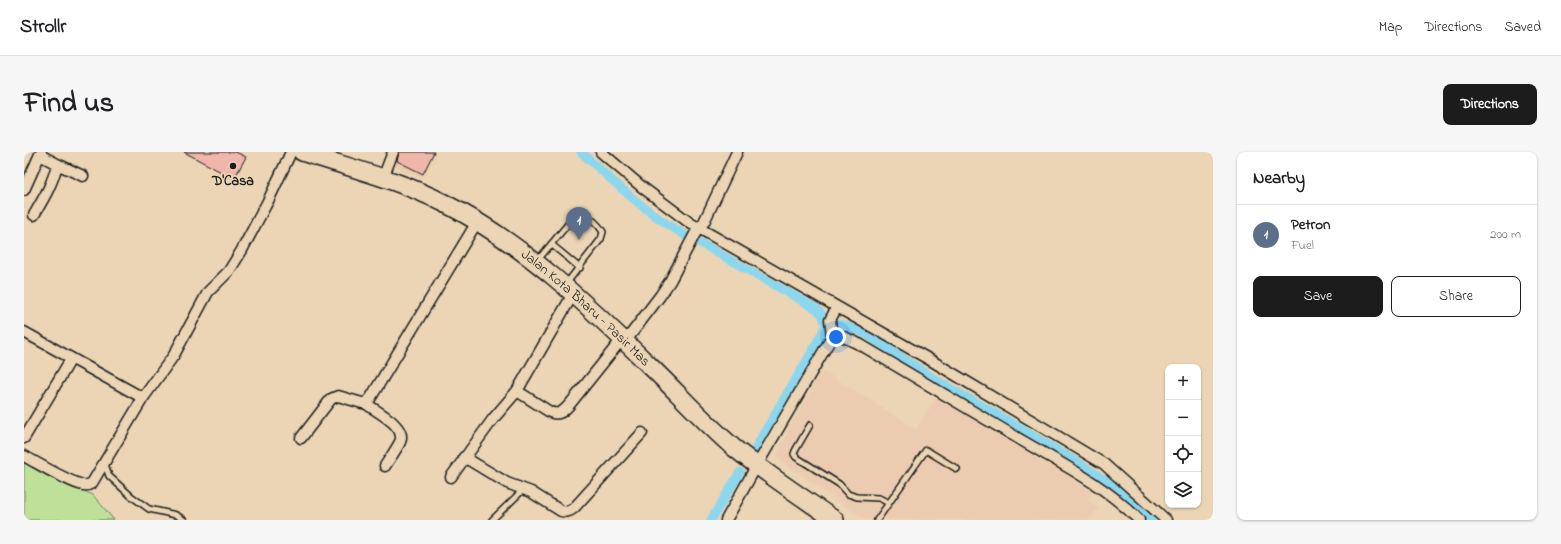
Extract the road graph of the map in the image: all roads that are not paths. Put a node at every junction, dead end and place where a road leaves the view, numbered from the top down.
1 (291, 152) edge
2 (302, 152) edge
3 (394, 152) edge
4 (601, 152) edge
5 (737, 152) edge
6 (40, 153) edge
7 (57, 164) junction
8 (83, 176) dead end
9 (27, 177) edge
10 (383, 178) junction
11 (24, 190) edge
12 (34, 215) dead end
13 (477, 222) junction
14 (698, 230) junction
15 (551, 244) junction
16 (536, 263) junction
17 (580, 268) junction
18 (569, 290) junction
19 (834, 313) junction
20 (24, 332) edge
21 (832, 336) junction
22 (623, 341) junction
23 (71, 359) junction
24 (517, 391) junction
25 (143, 398) junction
26 (365, 403) junction
27 (810, 425) dead end
28 (642, 433) dead end
29 (24, 438) edge
30 (301, 438) dead end
31 (24, 456) edge
32 (464, 457) junction
33 (105, 464) junction
34 (757, 465) junction
35 (385, 466) dead end
36 (957, 469) dead end
37 (450, 477) dead end
38 (524, 489) junction
39 (889, 503) junction
40 (184, 520) edge
41 (492, 520) edge
42 (726, 520) edge
43 (834, 520) edge
44 (877, 520) edge
45 (1139, 520) edge
46 (1166, 520) edge

1 - 25 street
2 - 10 highway, Jalan Kota Bharu - Pasir Mas
3 - 10 street
4 - 14 street
5 - 14 street
6 - 7 street
6 - 9 street
7 - 8 street
7 - 12 street
9 - 11 street
10 - 13 highway, Jalan Kota Bharu - Pasir Mas
13 - 16 highway, Jalan Kota Bharu - Pasir Mas
13 - 26 street
14 - 19 street
14 - 22 street
15 - 16 lane
15 - 17 lane
15 - 17 lane
16 - 18 highway, Jalan Kota Bharu - Pasir Mas
17 - 18 lane
18 - 22 highway, Jalan Kota Bharu - Pasir Mas
18 - 24 street
19 - 21 street
19 - 46 street
20 - 23 street
21 - 34 street
21 - 45 street
22 - 24 street
22 - 34 highway, Jalan Kota Bharu - Pasir Mas
23 - 25 street
23 - 29 street
24 - 32 street
25 - 33 street
26 - 30 street
26 - 35 street
27 - 39 lane
28 - 38 street
31 - 33 street
32 - 37 street
32 - 38 street
33 - 40 lane
34 - 42 street
34 - 43 highway, Jalan Kota Bharu - Pasir Mas
36 - 39 lane
38 - 41 lane
39 - 44 lane

